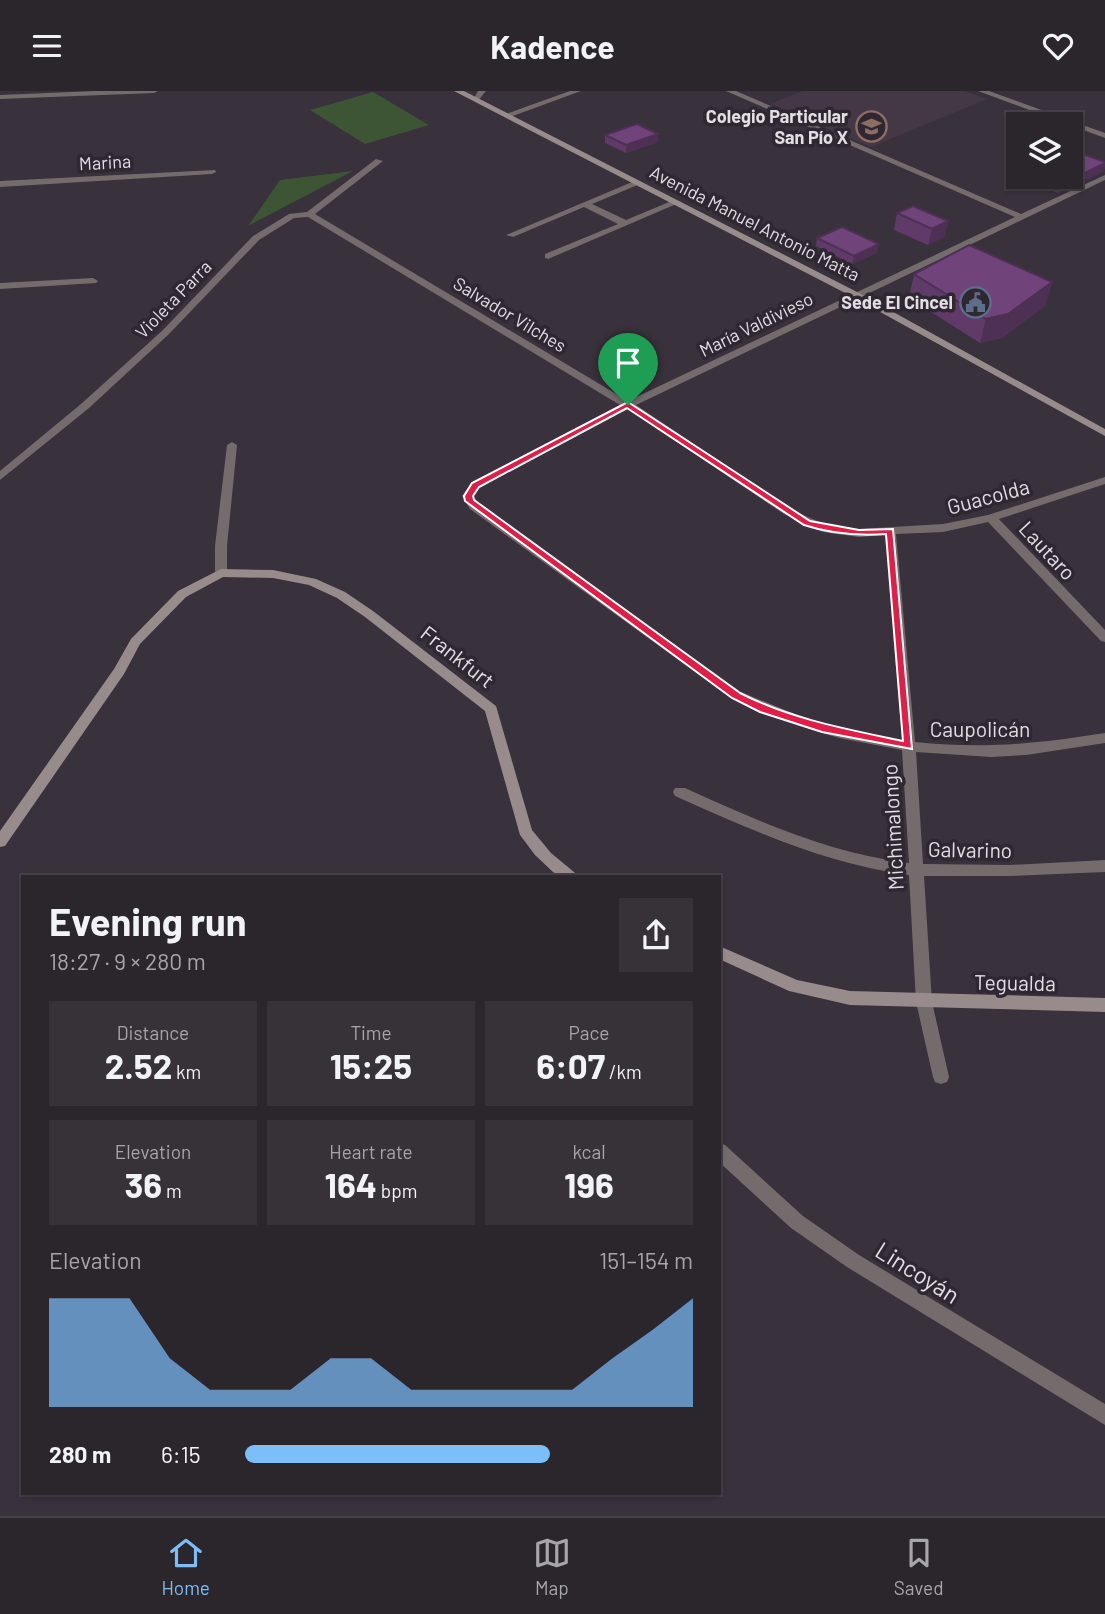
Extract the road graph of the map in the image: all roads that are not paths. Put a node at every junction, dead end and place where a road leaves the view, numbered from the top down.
1 (154, 91) edge
2 (458, 91) edge
3 (482, 91) edge
4 (577, 91) edge
5 (730, 91) edge
6 (982, 91) edge
7 (0, 97) edge
8 (477, 100) junction
9 (507, 115) junction
10 (1105, 136) edge
11 (379, 161) dead end
12 (212, 171) dead end
13 (1105, 177) edge
14 (637, 181) junction
15 (0, 184) edge
16 (677, 202) junction
17 (584, 204) junction
18 (309, 214) junction
19 (1022, 217) junction
20 (626, 224) junction
21 (510, 236) dead end
22 (548, 256) dead end
23 (93, 281) dead end
24 (0, 286) edge
25 (856, 295) junction
26 (628, 405) junction
27 (1105, 433) edge
28 (232, 445) dead end
29 (0, 477) edge
30 (1105, 480) edge
31 (468, 496) joint
32 (991, 518) junction
33 (884, 531) junction
34 (221, 573) junction
35 (1105, 638) edge
36 (1105, 738) edge
37 (909, 746) junction
38 (680, 792) dead end
39 (0, 842) edge
40 (1105, 866) edge
41 (915, 869) junction
42 (570, 875) edge
43 (721, 953) edge
44 (924, 1002) junction
45 (1105, 1005) edge
46 (941, 1077) dead end
47 (721, 1153) edge
48 (1105, 1415) edge

1 - 7 street
2 - 8 main road, Avenida Manuel Antonio Matta
3 - 8 street
4 - 9 street
5 - 19 street
6 - 10 street
8 - 9 main road, Avenida Manuel Antonio Matta
9 - 14 main road, Avenida Manuel Antonio Matta
11 - 18 street, Violeta Parra
12 - 15 street, Marina
13 - 19 street, María Valdivieso
14 - 16 main road, Avenida Manuel Antonio Matta
14 - 17 street
16 - 20 street
16 - 25 main road, Avenida Manuel Antonio Matta
17 - 20 street
17 - 21 street
18 - 26 street, Salvador Vilches
18 - 29 street, Violeta Parra
19 - 25 street, María Valdivieso
20 - 22 street
23 - 24 street
25 - 26 street, María Valdivieso
25 - 27 main road, Avenida Manuel Antonio Matta
26 - 31 street, María Valdivieso
26 - 33 street, Salvador Vilches
28 - 34 street
30 - 32 street, Guacolda
31 - 37 street, Caupolicán
32 - 33 street, Guacolda
32 - 35 street, Lautaro
33 - 37 street, Michimalongo
34 - 39 main road, Frankfurt
34 - 42 main road, Frankfurt
36 - 37 street, Caupolicán
37 - 41 street, Michimalongo
38 - 41 street, Galvarino
40 - 41 street, Galvarino
41 - 44 street, Michimalongo
43 - 44 main road
44 - 45 main road, Tegualda
44 - 46 street, Michimalongo
47 - 48 street, Lincoyán

